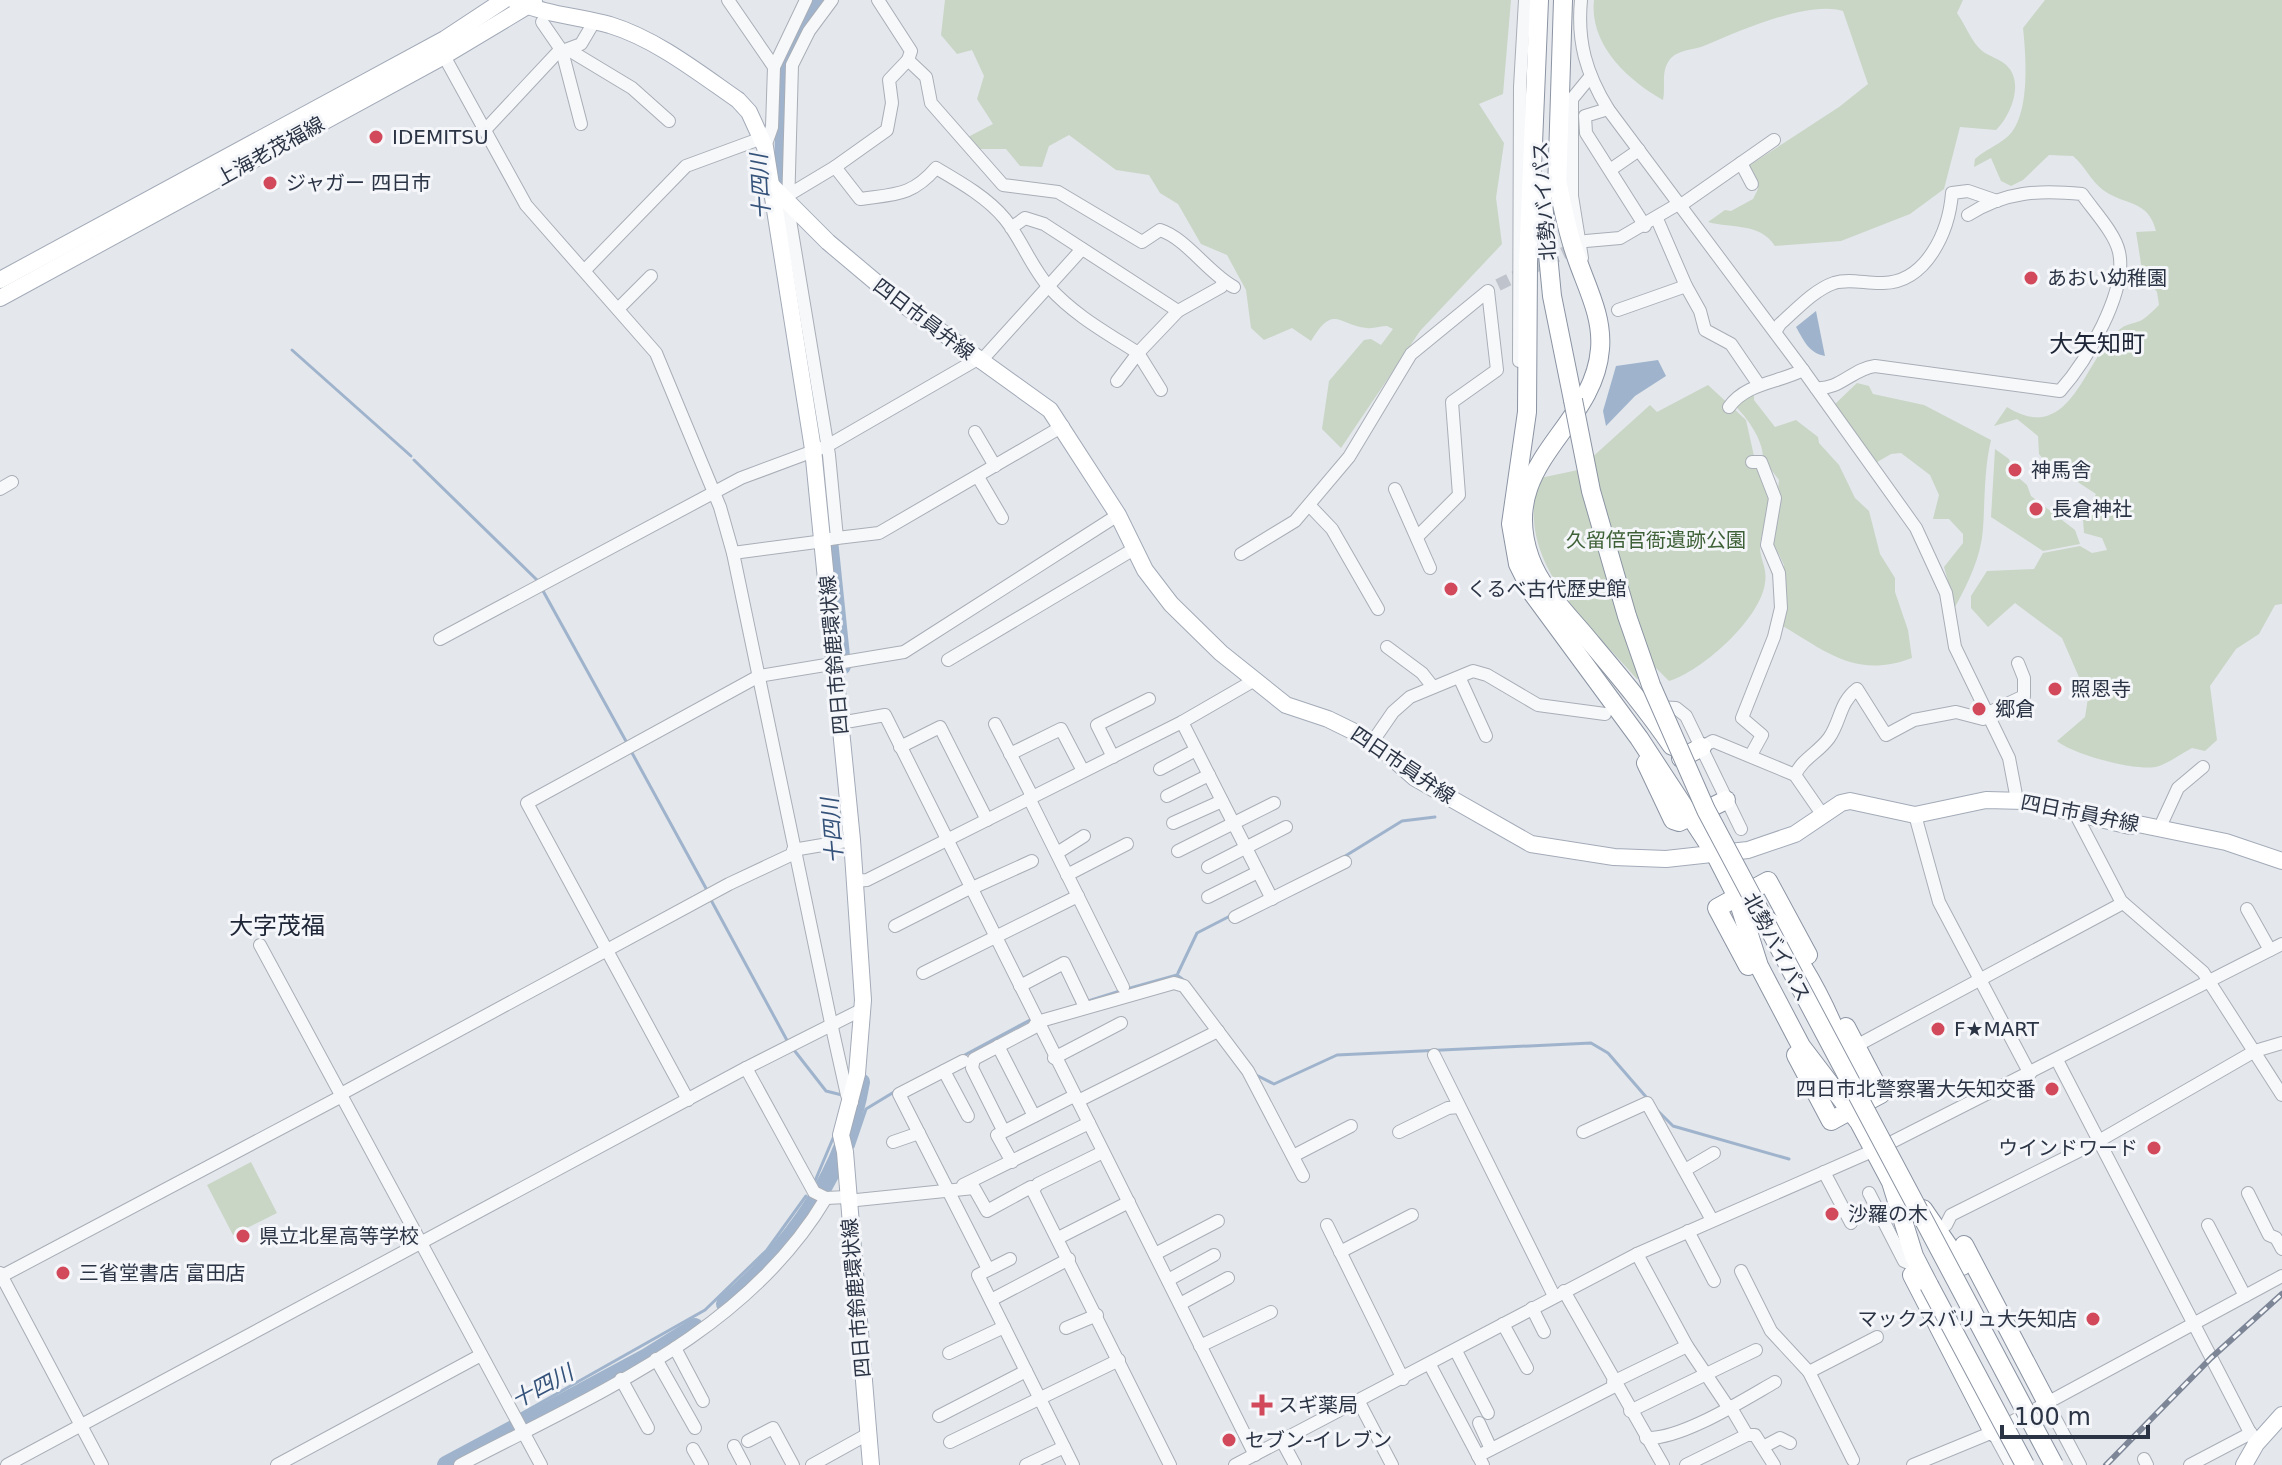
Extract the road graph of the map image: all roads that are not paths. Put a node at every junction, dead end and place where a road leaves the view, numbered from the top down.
1 (504, 0) edge
2 (728, 0) edge
3 (806, 0) edge
4 (832, 0) edge
5 (878, 0) edge
6 (1525, 0) edge
7 (1539, 0) edge
8 (1563, 0) edge
9 (1581, 0) edge
10 (527, 2) edge
11 (542, 22) dead end
12 (594, 22) junction
13 (566, 51) junction
14 (444, 56) junction
15 (908, 60) junction
16 (774, 67) junction
17 (1590, 77) junction
18 (1608, 109) junction
19 (669, 121) dead end
20 (581, 124) dead end
21 (485, 130) junction
22 (1774, 140) dead end
23 (763, 143) junction
24 (1639, 150) junction
25 (1741, 163) junction
26 (835, 167) junction
27 (1610, 170) junction
28 (1557, 180) junction
29 (1752, 184) dead end
30 (781, 192) junction
31 (1997, 201) junction
32 (1680, 204) junction
33 (1968, 215) dead end
34 (1657, 219) junction
35 (1645, 226) junction
36 (1011, 228) junction
37 (1586, 241) tunnel mouth
38 (1082, 249) junction
39 (585, 270) junction
40 (792, 272) junction
41 (651, 276) dead end
42 (1583, 277) junction
43 (0, 280) edge
44 (1047, 285) junction
45 (1686, 286) junction
46 (0, 298) edge
47 (618, 309) junction
48 (1618, 310) dead end
49 (1178, 311) junction
50 (1775, 332) junction
51 (1138, 353) junction
52 (978, 361) junction
53 (1803, 370) junction
54 (1117, 381) dead end
55 (1759, 385) junction
56 (1816, 388) junction
57 (1161, 390) dead end
58 (1573, 400) junction
59 (1729, 407) dead end
60 (1527, 412) junction
61 (1063, 426) junction
62 (975, 432) dead end
63 (820, 448) junction
64 (1752, 462) dead end
65 (995, 466) junction
66 (978, 477) junction
67 (1395, 489) dead end
68 (714, 491) junction
69 (1310, 506) junction
70 (1118, 515) junction
71 (1002, 518) dead end
72 (1417, 537) junction
73 (829, 539) junction
74 (1134, 549) junction
75 (733, 553) junction
76 (1241, 554) dead end
77 (1430, 568) dead end
78 (1378, 609) dead end
79 (440, 639) dead end
80 (1387, 647) dead end
81 (948, 660) dead end
82 (2018, 663) dead end
83 (839, 665) junction
84 (759, 676) junction
85 (1460, 679) junction
86 (1253, 681) junction
87 (1433, 687) junction
88 (1149, 699) dead end
89 (1654, 707) dead end
90 (1988, 713) junction
91 (1605, 714) dead end
92 (1182, 722) junction
93 (845, 723) junction
94 (995, 724) dead end
95 (1659, 727) junction
96 (1486, 736) dead end
97 (1639, 738) junction
98 (1373, 741) junction
99 (900, 747) junction
100 (1702, 747) junction
101 (1196, 750) junction
102 (1010, 754) junction
103 (1751, 755) junction
104 (1113, 757) junction
105 (1681, 758) junction
106 (2203, 767) dead end
107 (1160, 769) dead end
108 (1083, 771) junction
109 (1209, 775) junction
110 (1795, 775) junction
111 (1167, 796) dead end
112 (1031, 797) junction
113 (1726, 800) junction
114 (2017, 800) junction
115 (1222, 801) junction
116 (1274, 803) dead end
117 (1700, 812) junction
118 (2075, 813) junction
119 (1822, 814) junction
120 (1915, 815) junction
121 (987, 820) junction
122 (1173, 823) dead end
123 (1234, 823) junction
124 (1286, 827) dead end
125 (2160, 827) junction
126 (1741, 829) dead end
127 (1084, 836) dead end
128 (852, 840) junction
129 (947, 840) junction
130 (1127, 844) dead end
131 (1246, 848) junction
132 (794, 851) junction
133 (1178, 851) dead end
134 (1057, 853) junction
135 (1720, 853) junction
136 (1032, 861) dead end
137 (2282, 861) edge
138 (1345, 862) dead end
139 (1208, 867) dead end
140 (1258, 872) junction
141 (1067, 875) junction
142 (859, 881) junction
143 (970, 888) junction
144 (1742, 895) junction
145 (1078, 896) junction
146 (1271, 896) junction
147 (1208, 897) dead end
148 (2123, 903) junction
149 (2247, 909) dead end
150 (1235, 917) dead end
151 (895, 926) dead end
152 (995, 937) junction
153 (2282, 944) edge
154 (260, 945) dead end
155 (2270, 950) junction
156 (607, 951) junction
157 (923, 973) dead end
158 (1980, 979) junction
159 (2209, 981) junction
160 (1020, 986) junction
161 (1123, 987) dead end
162 (1822, 993) junction
163 (1084, 1004) junction
164 (863, 1009) junction
165 (1779, 1015) junction
166 (1036, 1019) junction
167 (831, 1023) junction
168 (1121, 1023) dead end
169 (1218, 1031) junction
170 (2282, 1043) edge
171 (998, 1046) junction
172 (1856, 1046) junction
173 (2255, 1051) junction
174 (1434, 1055) dead end
175 (1054, 1058) junction
176 (2057, 1060) junction
177 (963, 1061) dead end
178 (746, 1068) junction
179 (944, 1071) junction
180 (2030, 1074) junction
181 (341, 1095) junction
182 (2282, 1095) edge
183 (1076, 1098) junction
184 (688, 1100) junction
185 (852, 1102) junction
186 (1459, 1107) junction
187 (1857, 1107) junction
188 (968, 1116) dead end
189 (1034, 1116) junction
190 (1089, 1123) junction
191 (1351, 1126) dead end
192 (1003, 1130) junction
193 (1399, 1132) dead end
194 (1583, 1132) dead end
195 (919, 1133) junction
196 (893, 1142) dead end
197 (2097, 1142) junction
198 (1880, 1148) junction
199 (1103, 1152) junction
200 (1714, 1153) dead end
201 (1293, 1156) junction
202 (1012, 1162) junction
203 (1685, 1170) junction
204 (1824, 1172) junction
205 (1303, 1176) dead end
206 (1033, 1190) junction
207 (950, 1192) junction
208 (1869, 1193) dead end
209 (2248, 1193) dead end
210 (826, 1198) junction
211 (847, 1199) junction
212 (1129, 1202) junction
213 (987, 1211) junction
214 (1412, 1215) dead end
215 (1929, 1216) junction
216 (1712, 1220) junction
217 (1218, 1221) dead end
218 (965, 1223) junction
219 (1851, 1223) dead end
220 (1327, 1225) dead end
221 (1946, 1225) junction
222 (2208, 1225) dead end
223 (1688, 1231) junction
224 (1058, 1238) junction
225 (422, 1244) junction
226 (2282, 1249) edge
227 (1340, 1252) junction
228 (1155, 1254) junction
229 (1637, 1254) junction
230 (1214, 1255) dead end
231 (1010, 1259) dead end
232 (1069, 1259) junction
233 (1912, 1260) junction
234 (988, 1269) junction
235 (1741, 1271) dead end
236 (1, 1276) edge
237 (2282, 1276) edge
238 (1228, 1278) dead end
239 (1168, 1280) junction
240 (1714, 1281) dead end
241 (1559, 1293) junction
242 (2245, 1296) junction
243 (991, 1300) junction
244 (1180, 1304) junction
245 (1532, 1308) junction
246 (1271, 1312) dead end
247 (1097, 1315) junction
248 (1503, 1324) junction
249 (2194, 1325) junction
250 (1004, 1327) junction
251 (1066, 1328) dead end
252 (1544, 1332) dead end
253 (1877, 1337) dead end
254 (1200, 1346) junction
255 (1687, 1346) junction
256 (675, 1348) junction
257 (1756, 1350) dead end
258 (1456, 1351) junction
259 (949, 1353) dead end
260 (481, 1355) junction
261 (656, 1359) junction
262 (1119, 1360) junction
263 (1430, 1365) junction
264 (1527, 1368) dead end
265 (1026, 1371) junction
266 (1809, 1372) junction
267 (1706, 1373) junction
268 (621, 1379) junction
269 (1403, 1379) junction
270 (1775, 1382) dead end
271 (1614, 1384) junction
272 (1039, 1398) junction
273 (703, 1401) dead end
274 (1359, 1402) junction
275 (2047, 1403) junction
276 (1729, 1407) junction
277 (1630, 1411) junction
278 (1488, 1413) dead end
279 (2282, 1415) edge
280 (939, 1416) dead end
281 (1479, 1423) dead end
282 (81, 1426) junction
283 (521, 1428) junction
284 (648, 1428) dead end
285 (695, 1428) dead end
286 (1993, 1432) junction
287 (868, 1434) junction
288 (1747, 1435) junction
289 (1646, 1438) junction
290 (2253, 1438) junction
291 (748, 1441) dead end
292 (1282, 1441) junction
293 (950, 1442) dead end
294 (1790, 1443) dead end
295 (734, 1446) dead end
296 (1064, 1447) junction
297 (1763, 1447) junction
298 (693, 1449) dead end
299 (1491, 1449) junction
300 (1255, 1455) junction
301 (1480, 1460) edge
302 (478, 1461) edge
303 (1851, 1463) edge
304 (7, 1465) edge
305 (102, 1465) edge
306 (277, 1465) edge
307 (460, 1465) edge
308 (541, 1465) edge
309 (702, 1465) edge
310 (744, 1465) edge
311 (793, 1465) edge
312 (812, 1465) edge
313 (871, 1465) edge
314 (1026, 1465) edge
315 (1073, 1465) edge
316 (1170, 1465) edge
317 (1235, 1465) edge
318 (1295, 1465) edge
319 (1392, 1465) edge
320 (1663, 1465) edge
321 (1686, 1465) edge
322 (1774, 1465) edge
323 (1913, 1465) edge
324 (2011, 1465) edge
325 (2025, 1465) edge
326 (2054, 1465) edge
327 (2068, 1465) edge
328 (2080, 1465) edge
329 (2190, 1465) edge
330 (2244, 1465) edge

1 - 43 main road, 上海老茂福線
2 - 16 street
3 - 16 street
4 - 30 street
5 - 15 street
6 - 60 street
7 - 58 highway, 北勢バイパス
7 - 60 highway
8 - 28 highway, 北勢バイパス
9 - 17 street
10 - 12 main road, 四日市鈴鹿環状線
10 - 14 main road, 上海老茂福線
11 - 13 street
12 - 13 street
12 - 23 main road, 四日市鈴鹿環状線
13 - 19 street
13 - 20 street
13 - 21 street
14 - 21 street
14 - 46 main road, 上海老茂福線
15 - 26 street
15 - 49 street
16 - 23 street
17 - 18 street
17 - 42 street
18 - 24 street
18 - 27 street
21 - 39 street
22 - 25 street
23 - 30 main road, 四日市鈴鹿環状線
23 - 39 street
24 - 27 street
24 - 32 street
25 - 29 street
25 - 32 street
26 - 30 street
26 - 36 street
27 - 35 street
28 - 42 highway
28 - 58 highway, 北勢バイパス
30 - 40 main road, 四日市鈴鹿環状線
30 - 40 street
30 - 52 main road, 四日市員弁線
31 - 33 street
31 - 50 street
31 - 56 street
32 - 34 street
32 - 50 street
34 - 35 street
34 - 45 street
35 - 37 street
36 - 38 street
36 - 44 street
38 - 44 street
38 - 49 street
39 - 47 street
40 - 63 main road, 四日市鈴鹿環状線
41 - 47 street
42 - 95 highway
44 - 51 street
44 - 52 street
45 - 48 street
45 - 55 street
47 - 68 street
49 - 51 street
50 - 53 street
51 - 54 street
51 - 57 street
52 - 61 main road, 四日市員弁線
52 - 63 street
53 - 55 street
53 - 56 street
55 - 59 street
56 - 90 street
58 - 326 highway, 北勢バイパス, bridge
60 - 97 highway
61 - 65 street
61 - 70 main road, 四日市員弁線
62 - 65 street
63 - 68 street
63 - 73 main road, 四日市鈴鹿環状線
64 - 103 street
65 - 66 street
66 - 71 street
66 - 73 street
67 - 72 street
68 - 75 street
68 - 79 street
69 - 72 street
69 - 76 street
69 - 78 street
70 - 74 main road, 四日市員弁線
70 - 83 street
72 - 77 street
73 - 75 street
73 - 83 main road, 四日市鈴鹿環状線
74 - 81 street
74 - 86 main road, 四日市員弁線
75 - 84 street
80 - 87 street
82 - 90 street
83 - 84 street
83 - 93 main road, 四日市鈴鹿環状線
84 - 132 street
84 - 156 street
85 - 87 street
85 - 91 street
85 - 96 street
86 - 92 street
86 - 98 main road, 四日市員弁線
87 - 98 street
88 - 104 street
89 - 100 street
90 - 110 street
90 - 114 street
92 - 101 street
92 - 104 street
93 - 99 street
93 - 128 main road, 四日市鈴鹿環状線
94 - 102 street
95 - 97 highway
95 - 105 highway
97 - 117 highway
98 - 135 main road, 四日市員弁線
99 - 121 street
99 - 129 street
100 - 103 street
100 - 105 highway
100 - 113 street
101 - 107 street
101 - 109 street
102 - 108 street
102 - 112 street
103 - 110 street
104 - 108 street
105 - 117 highway
106 - 125 street
108 - 112 street
109 - 111 street
109 - 115 street
110 - 119 street
112 - 121 street
112 - 134 street
113 - 117 highway
113 - 126 street
114 - 118 main road, 四日市員弁線
114 - 120 main road, 四日市員弁線
115 - 122 street
115 - 123 street
116 - 123 street
117 - 135 highway
118 - 125 main road, 四日市員弁線
118 - 148 street
119 - 120 main road, 四日市員弁線
119 - 135 main road, 四日市員弁線
120 - 158 street
121 - 129 street
123 - 131 street
123 - 133 street
124 - 131 street
125 - 137 main road, 四日市員弁線
127 - 134 street
128 - 132 street
128 - 142 main road, 四日市鈴鹿環状線
129 - 142 street
129 - 143 street
130 - 141 street
131 - 139 street
131 - 140 street
132 - 156 street
132 - 167 street
134 - 141 street
135 - 144 highway
136 - 143 street
138 - 146 street
140 - 146 street
140 - 147 street
141 - 145 street
142 - 164 main road, 四日市鈴鹿環状線
143 - 151 street
143 - 152 street
144 - 162 highway
144 - 165 highway
145 - 152 street
145 - 161 street
146 - 150 street
148 - 158 street
148 - 159 street
149 - 155 street
152 - 157 street
152 - 160 street
153 - 155 street
154 - 181 street
155 - 159 street
156 - 181 street
156 - 184 street
158 - 172 street
158 - 180 street
159 - 173 street
159 - 176 street
160 - 163 street
160 - 166 street
162 - 165 highway
162 - 172 highway
162 - 187 highway
163 - 166 street
163 - 169 street
164 - 167 street
164 - 185 main road, 四日市鈴鹿環状線
165 - 187 highway
166 - 171 street
166 - 175 street
167 - 178 street
167 - 185 street
168 - 175 street
169 - 183 street
169 - 201 street
170 - 173 street
171 - 189 street
171 - 192 street
172 - 187 highway
173 - 182 street
173 - 197 street
174 - 186 street
175 - 183 street
176 - 180 street
176 - 197 street
177 - 179 street
178 - 184 street
178 - 210 street
179 - 188 street
179 - 195 street
180 - 198 street
181 - 225 street
181 - 236 street
183 - 189 street
183 - 190 street
184 - 225 street
185 - 211 main road, 四日市鈴鹿環状線
186 - 193 street
186 - 241 street
187 - 198 highway
189 - 192 street
190 - 199 street
190 - 202 street
191 - 201 street
192 - 202 street
194 - 203 street
195 - 196 street
195 - 207 street
197 - 221 street
197 - 249 street
198 - 204 street
198 - 215 highway
198 - 233 highway
199 - 206 street
199 - 212 street
200 - 203 street
201 - 205 street
202 - 207 street
203 - 216 street
204 - 216 street
204 - 219 street
206 - 213 street
206 - 224 street
207 - 211 street
207 - 213 street
207 - 218 street
208 - 233 street
209 - 226 street
210 - 211 street
210 - 256 street
211 - 287 main road, 四日市鈴鹿環状線
212 - 224 street
212 - 228 street
213 - 218 street
214 - 227 street
215 - 221 highway
215 - 327 highway
216 - 223 street
217 - 228 street
218 - 234 street
220 - 227 street
221 - 275 highway
222 - 242 street
223 - 229 street
223 - 240 street
224 - 232 street
225 - 260 street
225 - 282 street
227 - 269 street
228 - 239 street
229 - 241 street
229 - 255 street
230 - 239 street
231 - 234 street
232 - 243 street
232 - 247 street
233 - 286 highway
233 - 325 highway, bridge
234 - 243 street
235 - 266 street
236 - 282 street
237 - 242 street
238 - 244 street
239 - 244 street
241 - 245 street
241 - 271 street
242 - 249 street
243 - 250 street
244 - 254 street
245 - 248 street
245 - 252 street
246 - 254 street
247 - 251 street
247 - 262 street
248 - 258 street
248 - 264 street
249 - 275 street
249 - 290 street
250 - 259 street
250 - 265 street
253 - 266 street
254 - 300 street
255 - 267 street
255 - 271 street
256 - 261 street
256 - 273 street
257 - 267 street
258 - 263 street
258 - 278 street
260 - 283 street
260 - 306 street
261 - 268 street
261 - 285 street
262 - 272 street
262 - 316 street
263 - 269 street
263 - 301 street
265 - 272 street
265 - 280 street
266 - 303 street
267 - 276 street
267 - 277 street
268 - 283 street
268 - 284 street
269 - 274 street
270 - 276 street
271 - 277 street
271 - 299 street
272 - 293 street
272 - 296 street
274 - 292 street
274 - 319 street
275 - 286 street
275 - 328 street
276 - 288 street
276 - 289 street
277 - 289 street
279 - 290 main road
281 - 299 street
282 - 304 street
282 - 305 street
283 - 302 street
283 - 308 street
286 - 323 street
286 - 324 street
287 - 312 street
287 - 313 main road, 四日市鈴鹿環状線
288 - 297 street
288 - 321 street
289 - 320 street
290 - 329 street
290 - 330 main road
291 - 311 street
292 - 300 street
292 - 318 street
294 - 297 street
295 - 310 street
296 - 314 street
296 - 315 street
297 - 322 street
298 - 309 street
299 - 301 street
300 - 317 street
302 - 307 street

